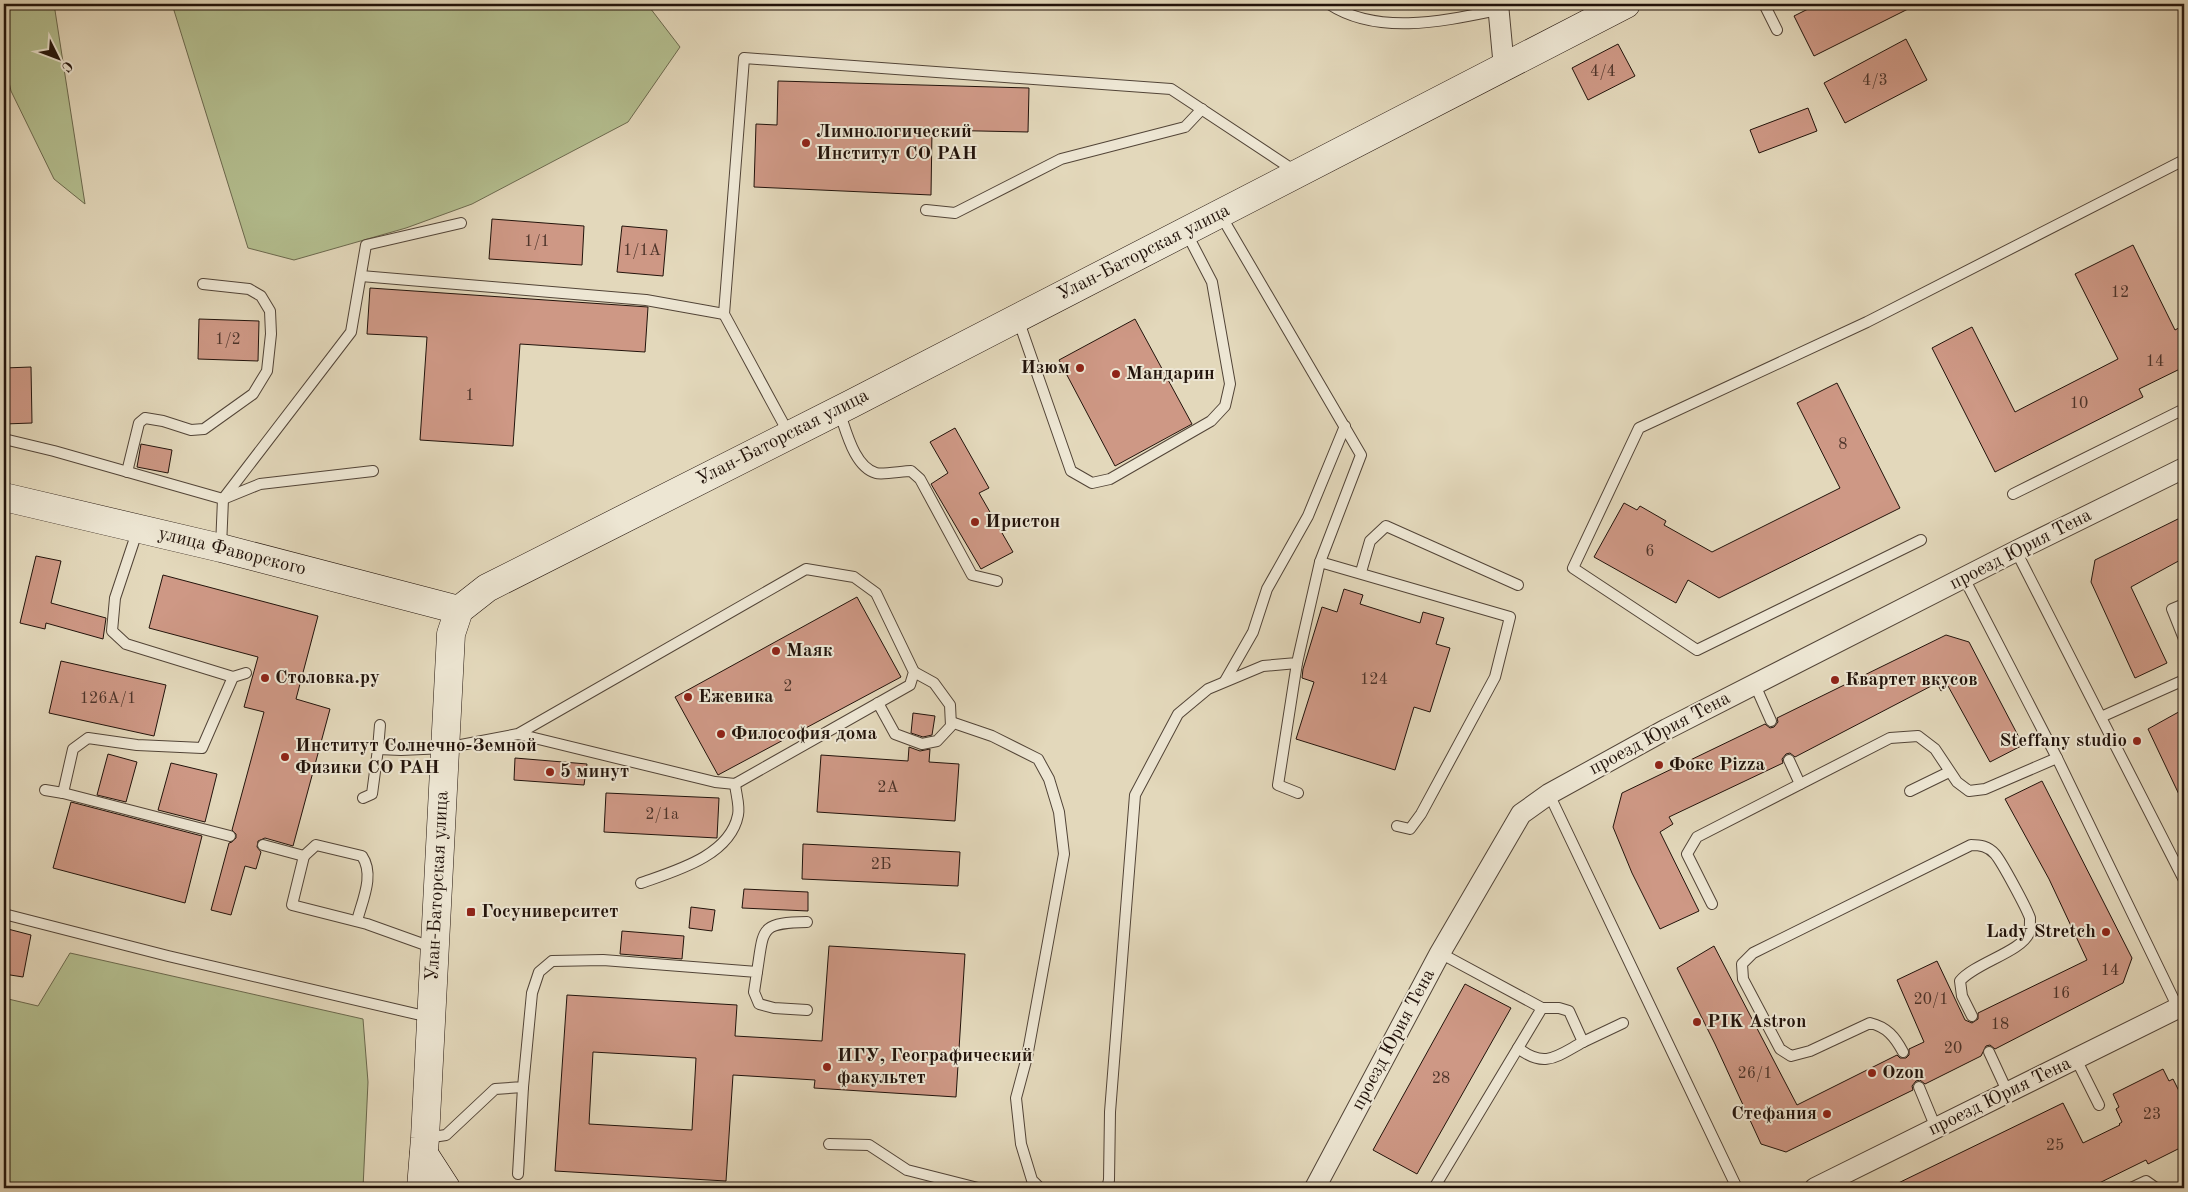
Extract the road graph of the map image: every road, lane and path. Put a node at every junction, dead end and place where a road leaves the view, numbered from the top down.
1 (1329, 4) edge
2 (1626, 4) edge
3 (1764, 4) edge
4 (1498, 7) edge
5 (1777, 30) dead end
6 (1504, 68) junction
7 (1202, 109) junction
8 (2184, 160) edge
9 (1298, 173) junction
10 (926, 210) dead end
11 (1220, 214) junction
12 (461, 223) dead end
13 (1186, 231) junction
14 (361, 276) junction
15 (204, 284) dead end
16 (724, 314) junction
17 (1018, 318) junction
18 (2184, 409) edge
19 (838, 410) junction
20 (1345, 426) junction
21 (790, 435) junction
22 (4, 440) edge
23 (2184, 468) edge
24 (373, 471) dead end
25 (128, 472) junction
26 (2013, 494) dead end
27 (4, 497) edge
28 (223, 499) junction
29 (138, 528) junction
30 (1921, 540) dead end
31 (221, 548) junction
32 (2016, 551) junction
33 (1320, 562) junction
34 (1361, 572) junction
35 (1964, 578) junction
36 (997, 581) dead end
37 (1518, 585) dead end
38 (2184, 604) edge
39 (459, 610) junction
40 (2184, 639) edge
41 (1297, 663) junction
42 (914, 672) junction
43 (246, 673) dead end
44 (233, 677) junction
45 (2184, 680) edge
46 (1225, 681) junction
47 (1755, 685) junction
48 (878, 703) junction
49 (2101, 717) junction
50 (1771, 721) dead end
51 (951, 722) junction
52 (380, 725) dead end
53 (518, 734) junction
54 (445, 748) junction
55 (378, 749) junction
56 (2056, 758) junction
57 (1789, 760) dead end
58 (1949, 772) junction
59 (735, 784) junction
60 (1800, 784) junction
61 (45, 790) dead end
62 (1910, 790) dead end
63 (63, 793) junction
64 (1298, 793) dead end
65 (1549, 794) junction
66 (363, 798) dead end
67 (1397, 826) dead end
68 (230, 836) dead end
69 (263, 845) dead end
70 (304, 856) junction
71 (2184, 880) edge
72 (641, 883) dead end
73 (1712, 904) dead end
74 (4, 914) edge
75 (357, 921) junction
76 (807, 922) dead end
77 (434, 948) junction
78 (1440, 953) junction
79 (756, 972) junction
80 (2181, 1006) edge
81 (1542, 1008) junction
82 (807, 1010) dead end
83 (1972, 1016) dead end
84 (430, 1017) junction
85 (1622, 1023) dead end
86 (1583, 1042) junction
87 (1518, 1048) junction
88 (1903, 1052) dead end
89 (1989, 1052) dead end
90 (2076, 1059) junction
91 (1919, 1086) dead end
92 (523, 1087) junction
93 (2008, 1093) junction
94 (2099, 1106) dead end
95 (1936, 1128) junction
96 (829, 1144) dead end
97 (425, 1146) junction
98 (518, 1174) dead end
99 (421, 1188) edge
100 (446, 1188) edge
101 (978, 1188) edge
102 (1040, 1188) edge
103 (1107, 1188) edge
104 (1316, 1188) edge
105 (1434, 1188) edge
106 (1737, 1188) edge
107 (1818, 1188) edge
108 (2131, 1188) edge
109 (2156, 1188) edge

1 - 4 lane
2 - 6 street, Улан-Баторская улица
3 - 5 lane
4 - 6 street
6 - 9 street, Улан-Баторская улица
7 - 9 lane
7 - 10 lane
7 - 16 lane
8 - 30 lane
9 - 11 street, Улан-Баторская улица
11 - 13 street, Улан-Баторская улица
11 - 20 lane
12 - 14 lane
13 - 17 street, Улан-Баторская улица
13 - 17 lane
14 - 16 lane
14 - 28 lane
15 - 25 lane
16 - 21 lane
17 - 19 street, Улан-Баторская улица
18 - 26 lane
19 - 21 street, Улан-Баторская улица
19 - 36 lane
20 - 33 lane
20 - 46 lane
21 - 39 street, Улан-Баторская улица
22 - 25 lane
23 - 32 street, проезд Юрия Тена
24 - 28 lane
25 - 28 lane
27 - 29 street, улица Фаворского
28 - 31 lane
29 - 31 street, улица Фаворского
29 - 44 lane
31 - 39 street, улица Фаворского
32 - 35 street, проезд Юрия Тена
32 - 49 lane
33 - 34 lane
33 - 41 lane
34 - 37 lane
34 - 67 lane
35 - 47 street, проезд Юрия Тена
35 - 56 lane
38 - 40 lane
39 - 54 street, Улан-Баторская улица
41 - 46 lane
41 - 64 lane
42 - 48 lane
42 - 51 lane
42 - 53 lane
43 - 44 lane
44 - 63 lane
45 - 49 lane
46 - 103 lane
47 - 50 lane
47 - 65 street, проезд Юрия Тена
48 - 51 lane
48 - 59 lane
49 - 71 lane
51 - 102 lane
52 - 55 lane
53 - 54 lane
53 - 59 lane
54 - 55 lane
54 - 77 street, Улан-Баторская улица
55 - 66 lane
56 - 58 lane
56 - 80 lane
57 - 60 lane
58 - 60 lane
58 - 62 lane
59 - 72 lane
60 - 73 lane
61 - 63 lane
63 - 68 lane
65 - 78 street, проезд Юрия Тена
65 - 106 lane
69 - 70 lane
70 - 75 lane
70 - 75 lane
74 - 84 lane
75 - 77 lane
76 - 79 lane
77 - 84 street, Улан-Баторская улица
78 - 81 lane
78 - 104 street, проезд Юрия Тена
79 - 82 lane
79 - 92 lane
80 - 90 street, проезд Юрия Тена
81 - 86 lane
81 - 87 lane
83 - 88 lane
84 - 97 street, Улан-Баторская улица
85 - 86 lane
86 - 87 lane
87 - 105 lane
89 - 93 lane
90 - 93 street, проезд Юрия Тена
90 - 94 lane
91 - 95 lane
92 - 97 lane
92 - 98 lane
93 - 95 street, проезд Юрия Тена
95 - 107 street, проезд Юрия Тена
96 - 101 lane
97 - 99 street, Улан-Баторская улица
97 - 100 street
108 - 109 lane

